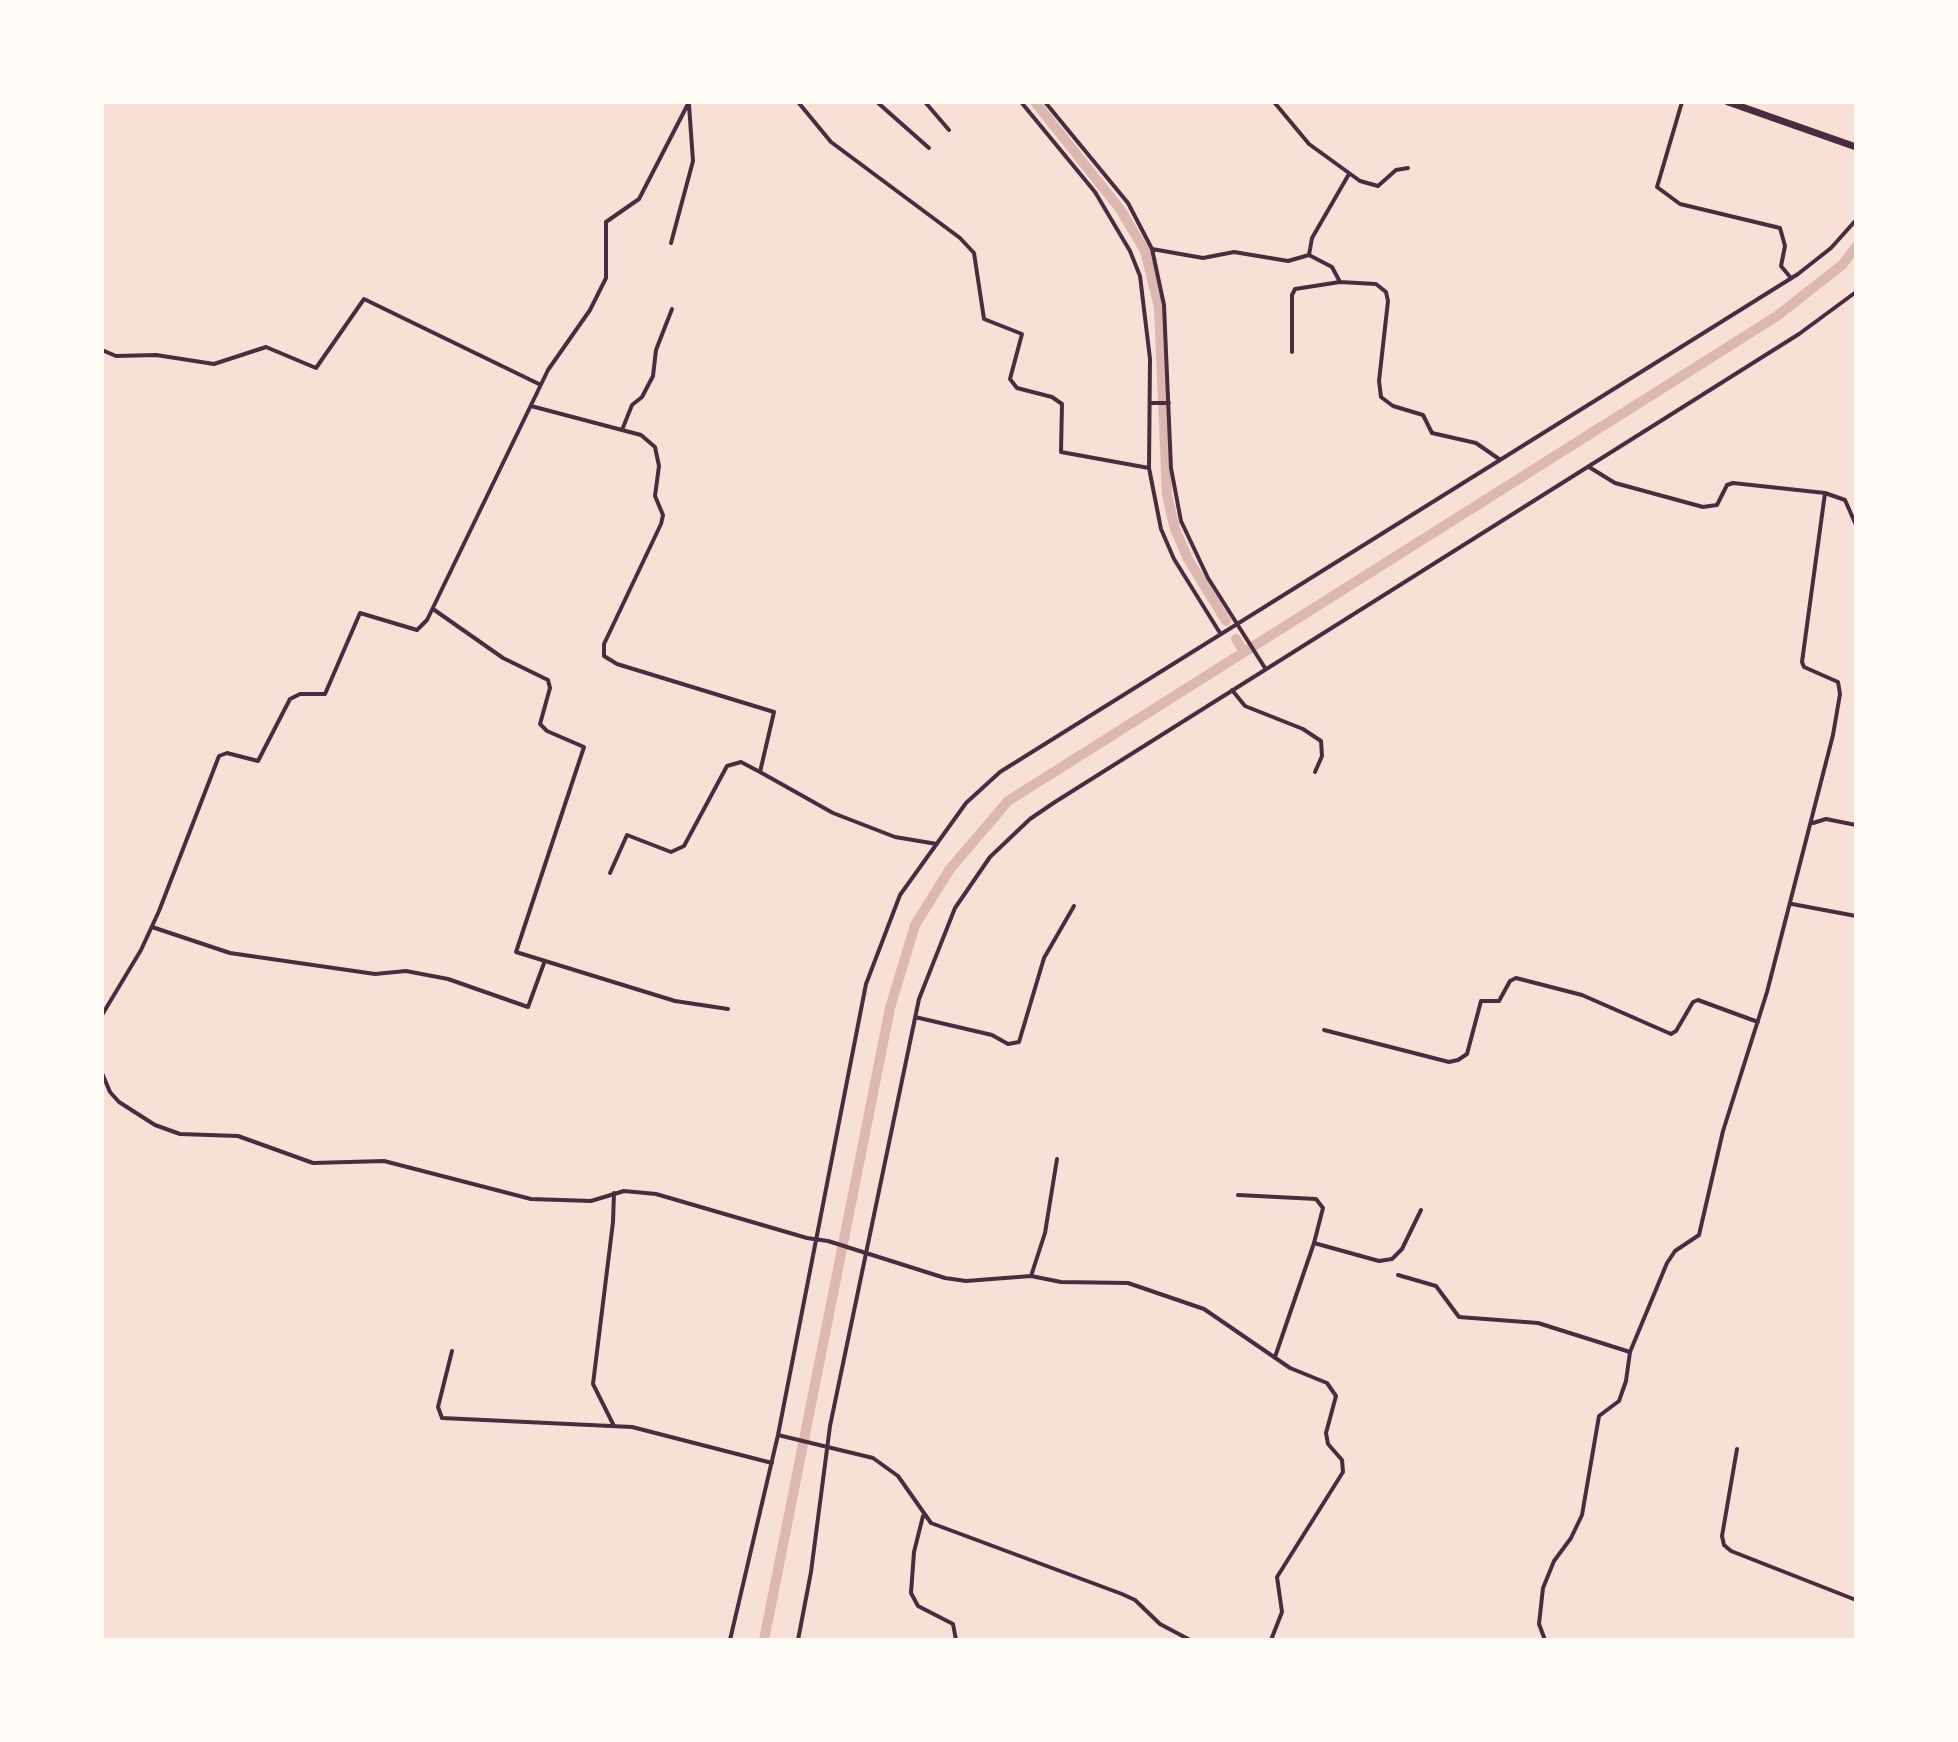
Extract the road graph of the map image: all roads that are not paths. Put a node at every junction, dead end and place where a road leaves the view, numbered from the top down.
1 (689, 102) edge
2 (798, 102) edge
3 (877, 102) edge
4 (925, 102) edge
5 (1021, 102) edge
6 (1045, 102) edge
7 (1274, 102) edge
8 (1682, 102) edge
9 (1728, 102) edge
10 (949, 130) dead end
11 (1856, 147) edge
12 (929, 148) dead end
13 (1408, 168) dead end
14 (1349, 174) junction
15 (1856, 220) edge
16 (671, 243) dead end
17 (1152, 249) junction
18 (1309, 255) junction
19 (1791, 278) junction
20 (1340, 282) junction
21 (1856, 292) edge
22 (672, 309) dead end
23 (102, 350) edge
24 (1292, 352) dead end
25 (541, 385) junction
26 (1152, 403) junction
27 (1166, 403) junction
28 (531, 406) junction
29 (622, 430) junction
30 (1499, 459) junction
31 (1589, 467) junction
32 (1149, 468) junction
33 (1825, 493) junction
34 (1856, 525) edge
35 (433, 609) junction
36 (1236, 623) junction
37 (1220, 633) junction
38 (1265, 668) junction
39 (1231, 689) junction
40 (760, 772) junction
41 (1315, 772) dead end
42 (1813, 823) junction
43 (1856, 825) edge
44 (937, 844) junction
45 (610, 873) dead end
46 (1791, 904) junction
47 (1074, 906) dead end
48 (1856, 916) edge
49 (152, 927) junction
50 (544, 963) junction
51 (728, 1009) dead end
52 (102, 1015) edge
53 (915, 1017) junction
54 (1758, 1022) junction
55 (1324, 1030) dead end
56 (102, 1073) edge
57 (1057, 1159) dead end
58 (614, 1193) junction
59 (1238, 1195) dead end
60 (1421, 1210) dead end
61 (818, 1238) junction
62 (1314, 1243) junction
63 (868, 1255) junction
64 (1398, 1275) dead end
65 (1031, 1276) junction
66 (452, 1351) dead end
67 (1630, 1352) junction
68 (1275, 1357) junction
69 (614, 1426) junction
70 (778, 1435) junction
71 (827, 1446) junction
72 (1737, 1449) dead end
73 (772, 1463) junction
74 (923, 1516) junction
75 (1856, 1600) edge
76 (730, 1640) edge
77 (798, 1640) edge
78 (956, 1640) edge
79 (1190, 1640) edge
80 (1271, 1640) edge
81 (1545, 1640) edge

1 - 16 street
1 - 25 street
2 - 32 street
3 - 12 street
4 - 10 street
5 - 26 street
6 - 17 street
7 - 14 street
8 - 19 street
9 - 11 main road
13 - 14 street
14 - 18 street
15 - 19 street
17 - 18 street
17 - 27 street
18 - 20 street
19 - 30 street
20 - 24 street
20 - 30 street
21 - 31 street
22 - 29 street
23 - 25 street
25 - 28 street
26 - 27 street
26 - 32 street
27 - 36 street
28 - 29 street
28 - 35 street
29 - 40 street
30 - 36 street
31 - 33 street
31 - 38 street
32 - 37 street
33 - 34 street
33 - 42 street
35 - 49 street
35 - 50 street
36 - 37 street
36 - 38 street
37 - 44 street
38 - 39 street
39 - 41 street
39 - 53 street
40 - 44 street
40 - 45 street
42 - 43 street
42 - 46 street
44 - 61 street
46 - 48 street
46 - 54 street
47 - 53 street
49 - 50 street
49 - 52 street
50 - 51 street
53 - 63 street
54 - 55 street
54 - 67 street
56 - 58 street
57 - 65 street
58 - 61 street
58 - 69 street
59 - 62 street
60 - 62 street
61 - 63 street
61 - 70 street
62 - 68 street
63 - 65 street
63 - 71 street
64 - 67 street
65 - 68 street
66 - 69 street
67 - 81 street
68 - 80 street
69 - 73 street
70 - 71 street
70 - 73 street
71 - 74 street
71 - 77 street
72 - 75 street
73 - 76 street
74 - 78 street
74 - 79 street

